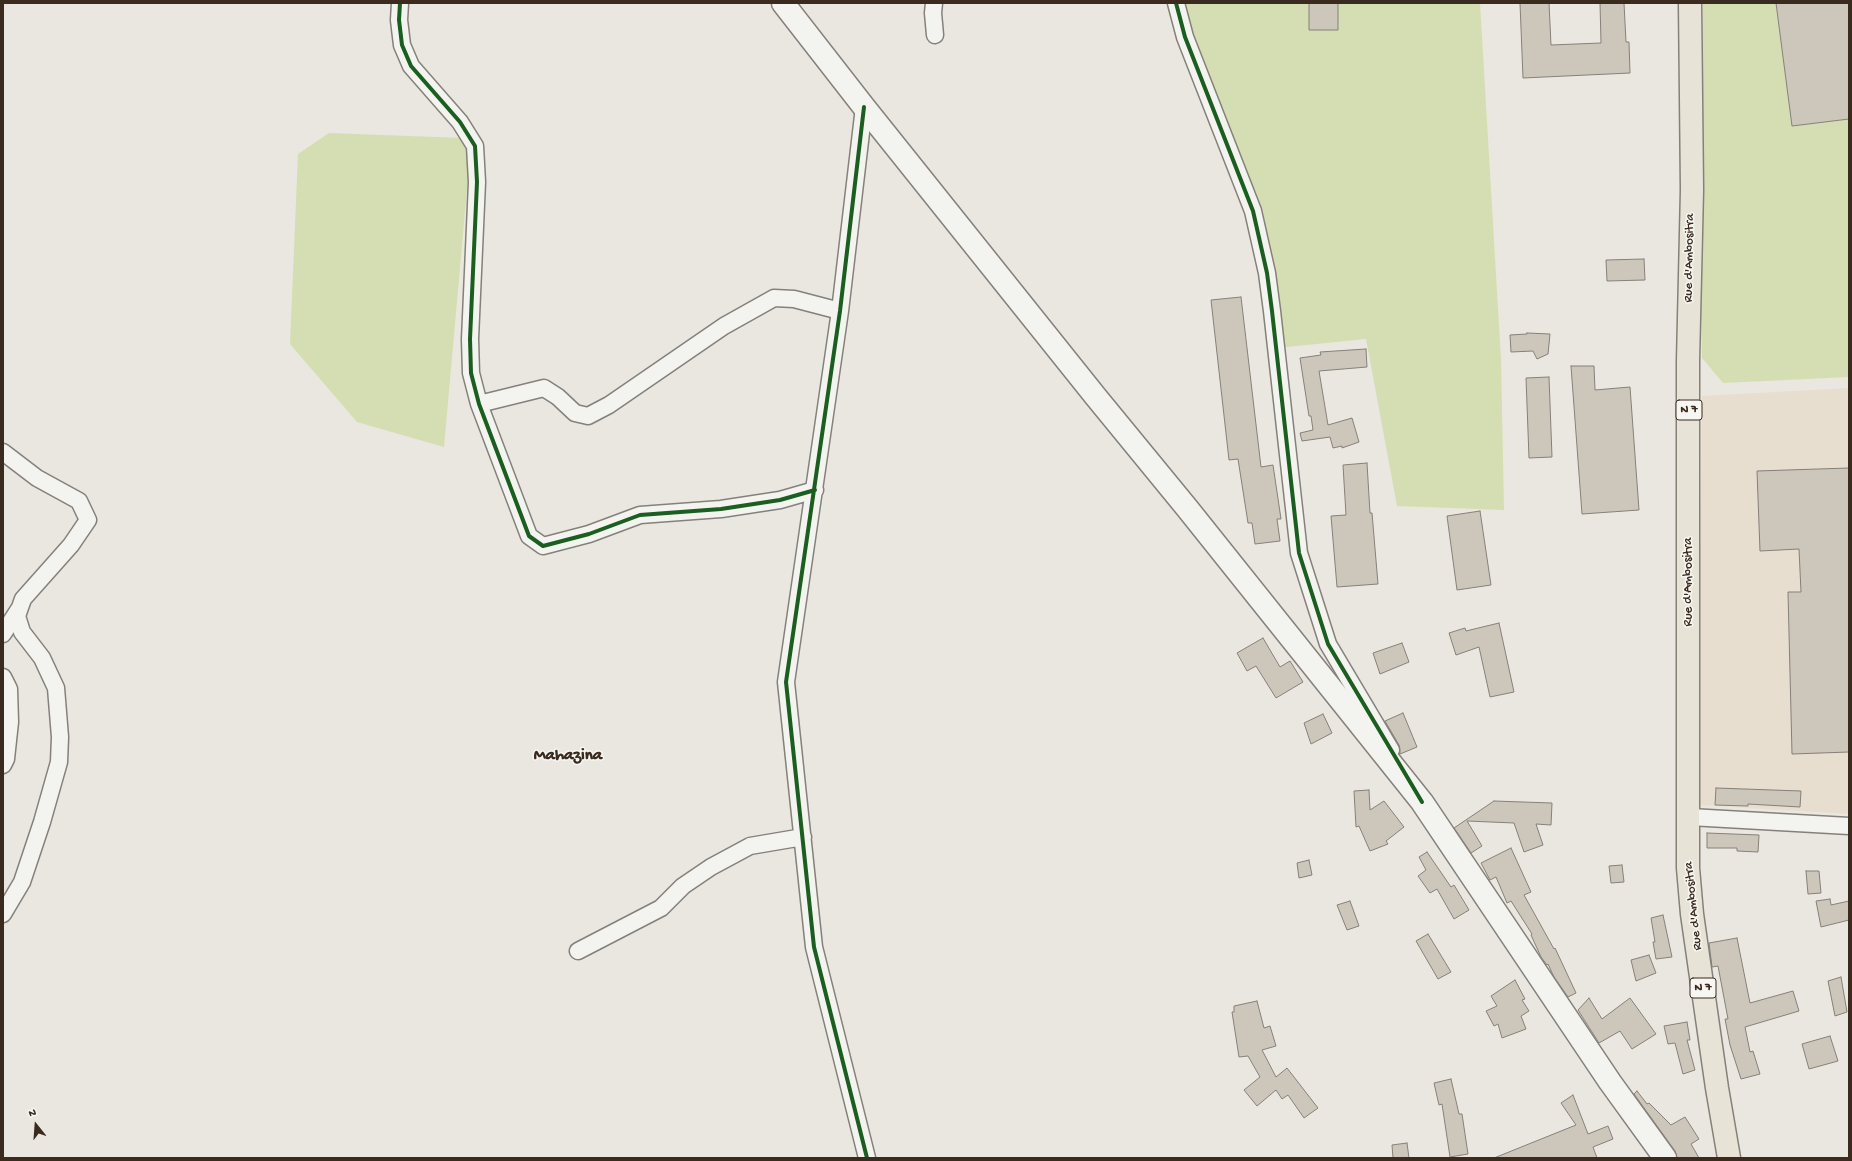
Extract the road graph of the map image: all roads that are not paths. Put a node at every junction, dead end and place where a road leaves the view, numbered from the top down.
1 (400, 3) edge
2 (783, 3) edge
3 (934, 3) edge
4 (1176, 3) edge
5 (1690, 3) edge
6 (935, 34) dead end
7 (864, 107) junction
8 (840, 311) junction
9 (479, 404) junction
10 (3, 452) edge
11 (815, 490) junction
12 (21, 606) junction
13 (3, 634) edge
14 (3, 677) edge
15 (3, 765) edge
16 (1422, 802) junction
17 (1690, 817) junction
18 (1849, 826) edge
19 (803, 837) junction
20 (3, 914) edge
21 (578, 951) dead end
22 (867, 1158) edge
23 (1665, 1158) edge
24 (1729, 1158) edge

1 - 9 street
2 - 7 main road
3 - 6 street
4 - 16 street
5 - 17 main road, Rue d'Ambositra / N 7
7 - 8 street
7 - 16 main road
8 - 9 street
8 - 11 street
9 - 11 street
10 - 12 street
11 - 19 street
12 - 13 street
12 - 20 street
14 - 15 street
16 - 23 main road
17 - 18 street
17 - 24 main road, Rue d'Ambositra / N 7
19 - 21 street
19 - 22 street

